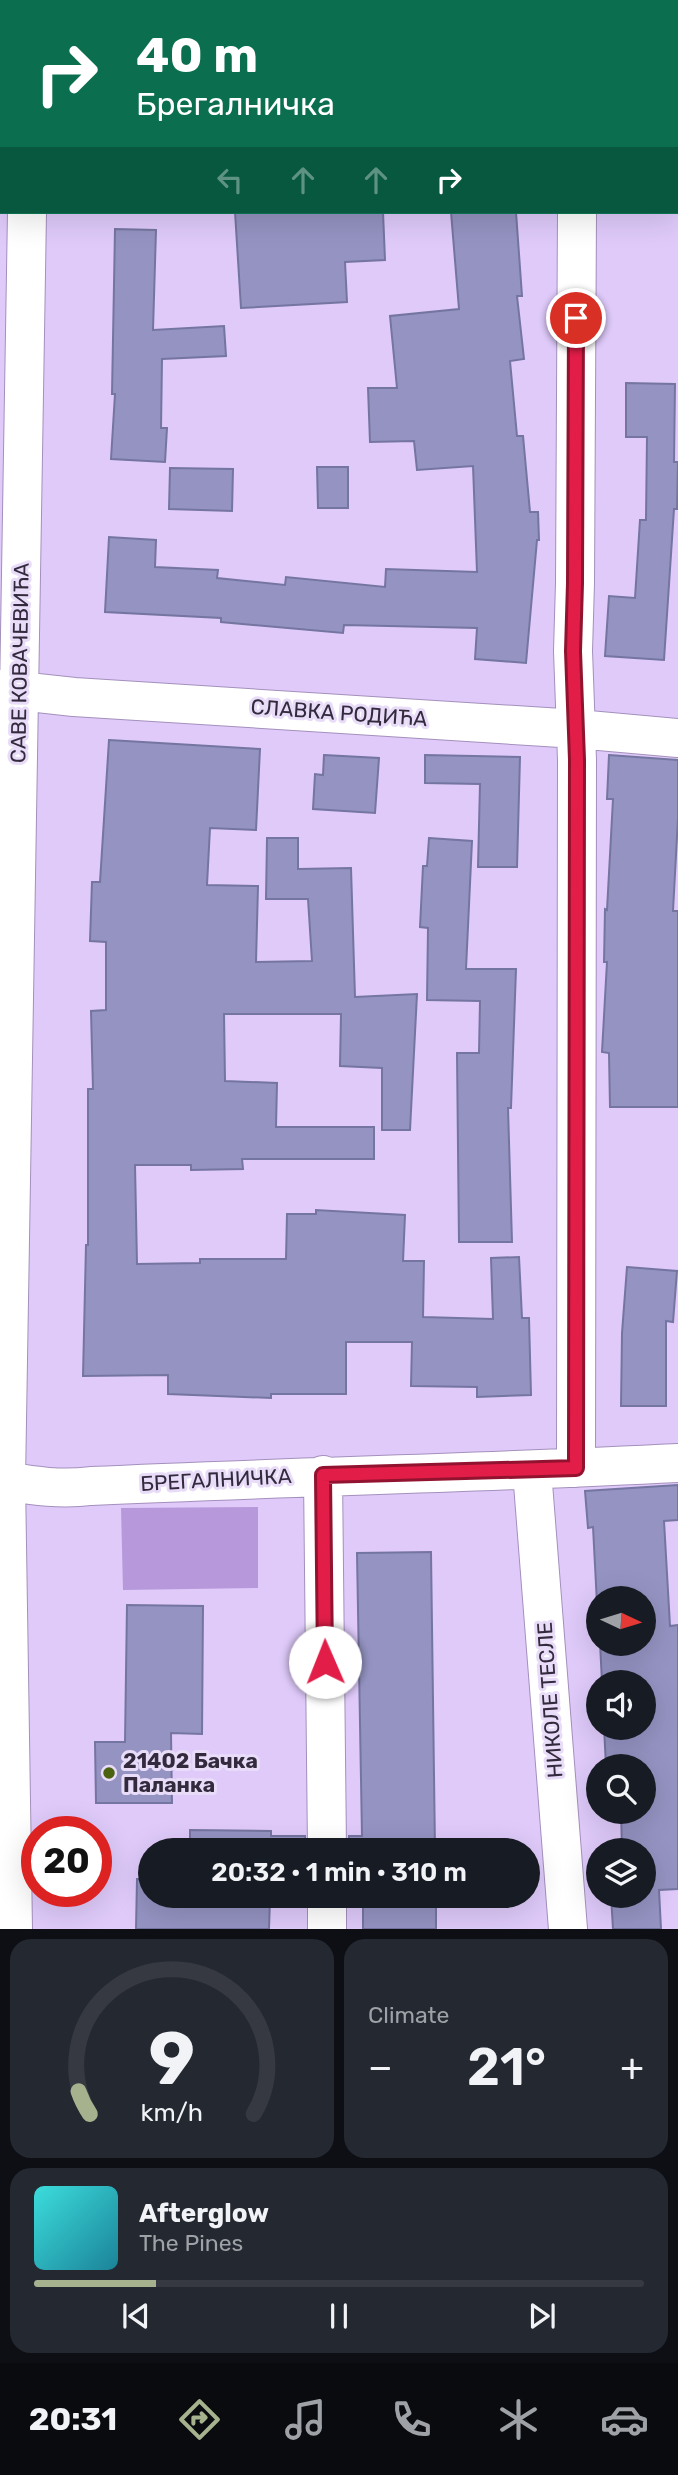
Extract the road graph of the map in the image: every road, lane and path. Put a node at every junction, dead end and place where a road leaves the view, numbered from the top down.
1 (27, 214) edge
2 (577, 214) edge
3 (10, 690) edge
4 (577, 729) junction
5 (678, 738) edge
6 (678, 1463) edge
7 (576, 1468) junction
8 (533, 1471) junction
9 (323, 1475) junction
10 (6, 1481) junction
11 (4, 1743) edge
12 (327, 1838) edge
13 (327, 1908) edge
14 (13, 1929) edge
15 (327, 1929) edge
16 (568, 1929) edge

1 - 3 street, САВЕ КОВАЧЕВИЋА
2 - 4 street
3 - 4 street, СЛАВКА РОДИЋА
3 - 10 street, САВЕ КОВАЧЕВИЋА
4 - 5 street, СЛАВКА РОДИЋА
4 - 7 street
6 - 7 street, БРЕГАЛНИЧКА
7 - 8 street, БРЕГАЛНИЧКА
8 - 9 street, БРЕГАЛНИЧКА
8 - 16 street, НИКОЛЕ ТЕСЛЕ
9 - 10 street, БРЕГАЛНИЧКА
9 - 12 street
10 - 11 street, САВЕ КОВАЧЕВИЋА
11 - 14 street, САВЕ КОВАЧЕВИЋА
13 - 15 street

